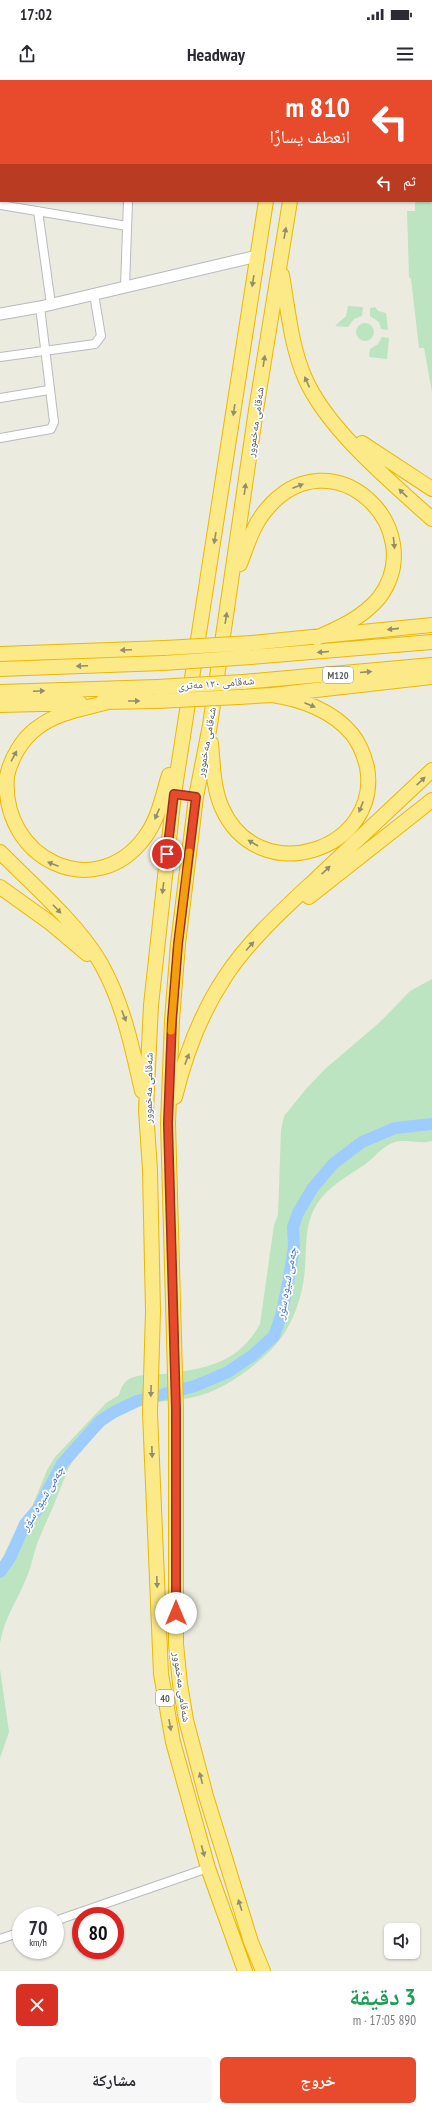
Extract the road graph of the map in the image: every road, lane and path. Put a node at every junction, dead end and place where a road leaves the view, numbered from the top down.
1 (128, 202) edge
2 (266, 202) edge
3 (290, 202) edge
4 (0, 206) edge
5 (38, 211) junction
6 (127, 226) junction
7 (257, 256) junction
8 (280, 262) junction
9 (125, 287) junction
10 (94, 294) junction
11 (46, 305) junction
12 (0, 314) edge
13 (44, 350) junction
14 (0, 357) edge
15 (49, 390) junction
16 (0, 398) edge
17 (328, 415) junction
18 (0, 438) edge
19 (432, 489) edge
20 (432, 520) edge
21 (232, 585) junction
22 (432, 625) edge
23 (316, 638) junction
24 (432, 642) edge
25 (251, 650) junction
26 (0, 654) edge
27 (432, 665) edge
28 (0, 669) edge
29 (432, 677) edge
30 (0, 692) edge
31 (272, 696) junction
32 (111, 701) junction
33 (0, 706) edge
34 (210, 725) junction
35 (183, 737) junction
36 (432, 770) edge
37 (174, 794) junction
38 (196, 797) junction
39 (432, 800) edge
40 (0, 852) edge
41 (1, 888) edge
42 (268, 927) junction
43 (109, 980) junction
44 (146, 1110) junction
45 (168, 1123) junction
46 (206, 1796) junction
47 (190, 1802) junction
48 (208, 1868) junction
49 (64, 1917) edge
50 (12, 1935) edge
51 (0, 1939) edge
52 (245, 1971) edge
53 (263, 1971) edge

1 - 6 street
2 - 7 highway, شەقامی مەخموور / 40
8 -> 3 highway, شەقامی مەخموور / 40
4 - 5 street
5 - 6 street
5 - 11 street
6 - 9 street
7 - 9 street
7 -> 35 highway, شەقامی مەخموور / 40
17 -> 8 highway
21 -> 8 highway, شەقامی مەخموور / 40
9 - 10 street
10 - 11 street
10 - 13 street
11 - 12 street
11 - 13 street
13 - 14 street
13 - 15 street
15 - 16 street
15 - 18 street
17 - 19 highway
20 -> 17 highway
21 -> 23 highway
34 -> 21 highway, شەقامی مەخموور / 40
22 -> 23 highway
23 - 25 highway
24 -> 25 highway, شەقامی ١٢٠ مەتری / M120
25 -> 26 highway, bridge
25 -> 28 highway, شەقامی ١٢٠ مەتری / M120, bridge
30 -> 27 highway, شەقامی ١٢٠ مەتری / M120, bridge
29 - 31 highway
32 -> 31 highway, bridge
31 -> 34 highway
32 - 33 highway
35 -> 32 highway
34 - 38 highway, شەقامی مەخموور / 40
35 - 37 highway, شەقامی مەخموور / 40
42 -> 36 highway
37 - 38 highway
37 -> 44 highway, شەقامی مەخموور / 40
38 - 45 highway, شەقامی مەخموور / 40
39 - 42 highway
40 -> 43 highway
41 - 43 highway
45 -> 42 highway
43 -> 44 highway
44 -> 47 highway, شەقامی مەخموور / 40
46 -> 45 highway, شەقامی مەخموور / 40
46 - 47 highway
53 -> 46 highway, شەقامی مەخموور / 40
47 -> 48 highway, شەقامی مەخموور / 40
48 - 49 street
48 - 52 highway, شەقامی مەخموور / 40
50 - 51 street

